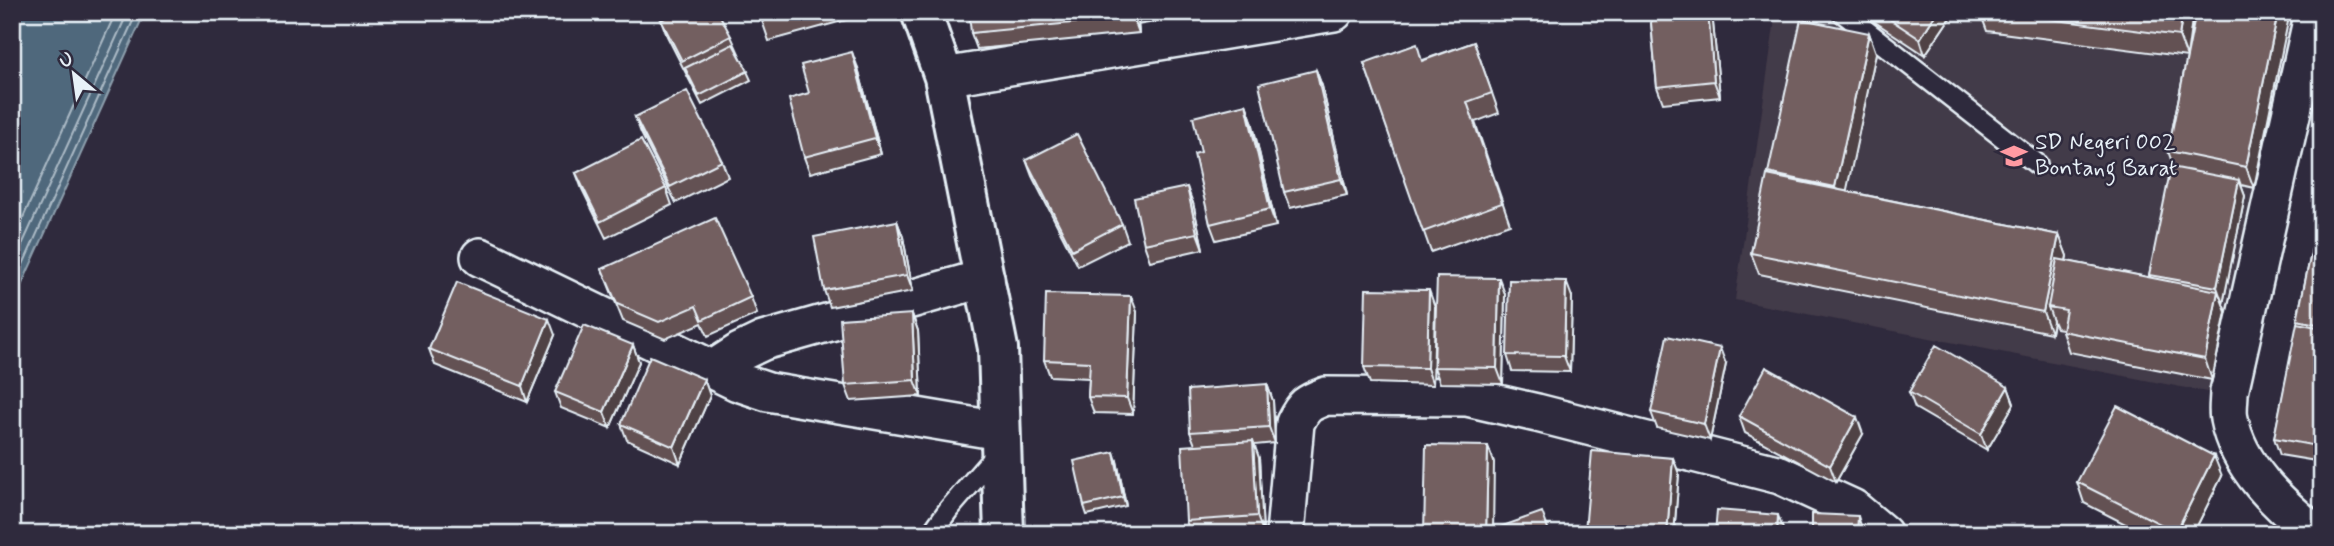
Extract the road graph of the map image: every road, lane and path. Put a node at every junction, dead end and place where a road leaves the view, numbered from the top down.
1 (921, 12) edge
2 (1334, 12) edge
3 (1842, 12) edge
4 (2314, 12) edge
5 (944, 77) junction
6 (2037, 164) dead end
7 (480, 257) dead end
8 (985, 278) junction
9 (712, 370) junction
10 (1000, 440) junction
11 (931, 534) edge
12 (1004, 534) edge
13 (1285, 534) edge
14 (1883, 534) edge
15 (2315, 534) edge

1 - 5 street
2 - 5 street
3 - 6 lane
4 - 15 street
5 - 8 street
7 - 9 street
8 - 9 street
8 - 10 street
9 - 10 street
10 - 11 lane
10 - 12 street
13 - 14 street

